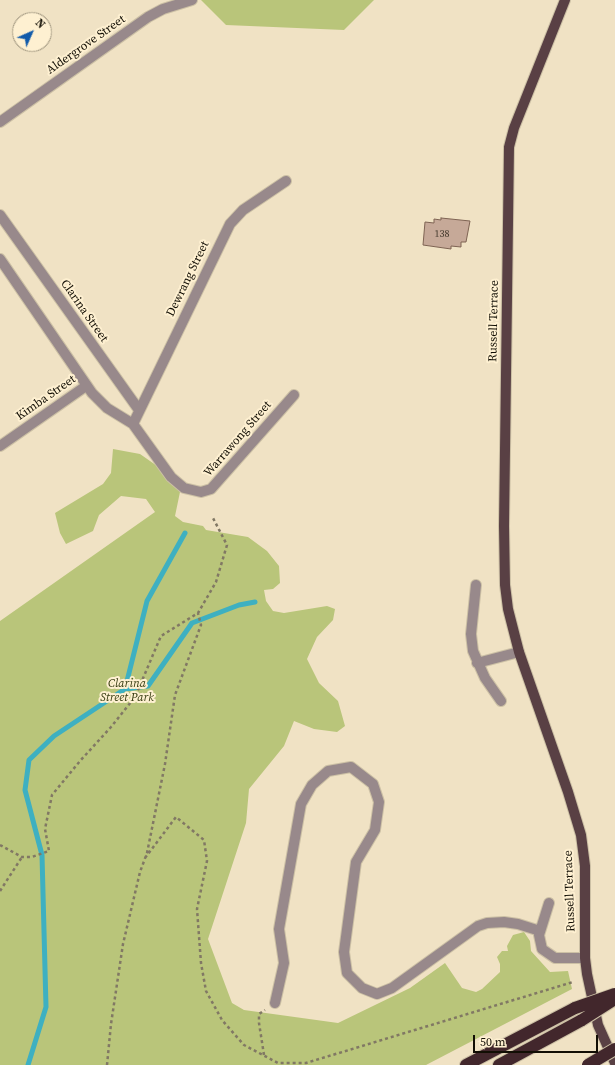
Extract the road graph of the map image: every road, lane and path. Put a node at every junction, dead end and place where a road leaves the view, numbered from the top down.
1 (192, 0) edge
2 (565, 0) edge
3 (0, 122) edge
4 (286, 181) dead end
5 (0, 215) edge
6 (0, 259) edge
7 (86, 386) junction
8 (294, 395) dead end
9 (139, 410) junction
10 (133, 424) junction
11 (0, 446) edge
12 (213, 518) dead end
13 (476, 586) dead end
14 (198, 613) junction
15 (519, 652) junction
16 (478, 663) junction
17 (501, 701) dead end
18 (0, 845) edge
19 (22, 856) junction
20 (145, 858) junction
21 (0, 891) edge
22 (549, 903) dead end
23 (540, 931) junction
24 (585, 958) junction
25 (573, 982) dead end
26 (615, 994) edge
27 (615, 999) edge
28 (275, 1003) joint
29 (615, 1050) edge
30 (264, 1055) junction
31 (615, 1063) edge
32 (107, 1065) edge
33 (466, 1065) edge
34 (499, 1065) edge
35 (588, 1065) edge

1 - 3 street, Aldergrove Street
2 - 15 main road, Russell Terrace
4 - 9 street, Dewrang Street
5 - 9 street, Clarina Street
6 - 7 street
7 - 10 street
7 - 11 street, Kimba Street
8 - 10 street, Warrawong Street
9 - 10 street
12 - 14 path
13 - 16 street
14 - 19 path
14 - 20 path
15 - 16 street
15 - 24 main road, Russell Terrace
16 - 17 street
18 - 19 path
19 - 21 path
20 - 30 path
20 - 32 path
22 - 23 street
23 - 24 street
23 - 28 street
24 - 31 main road, Russell Terrace
25 - 30 path
26 - 33 highway, bridge
27 - 34 highway, bridge
28 - 30 path
29 - 35 highway, bridge

